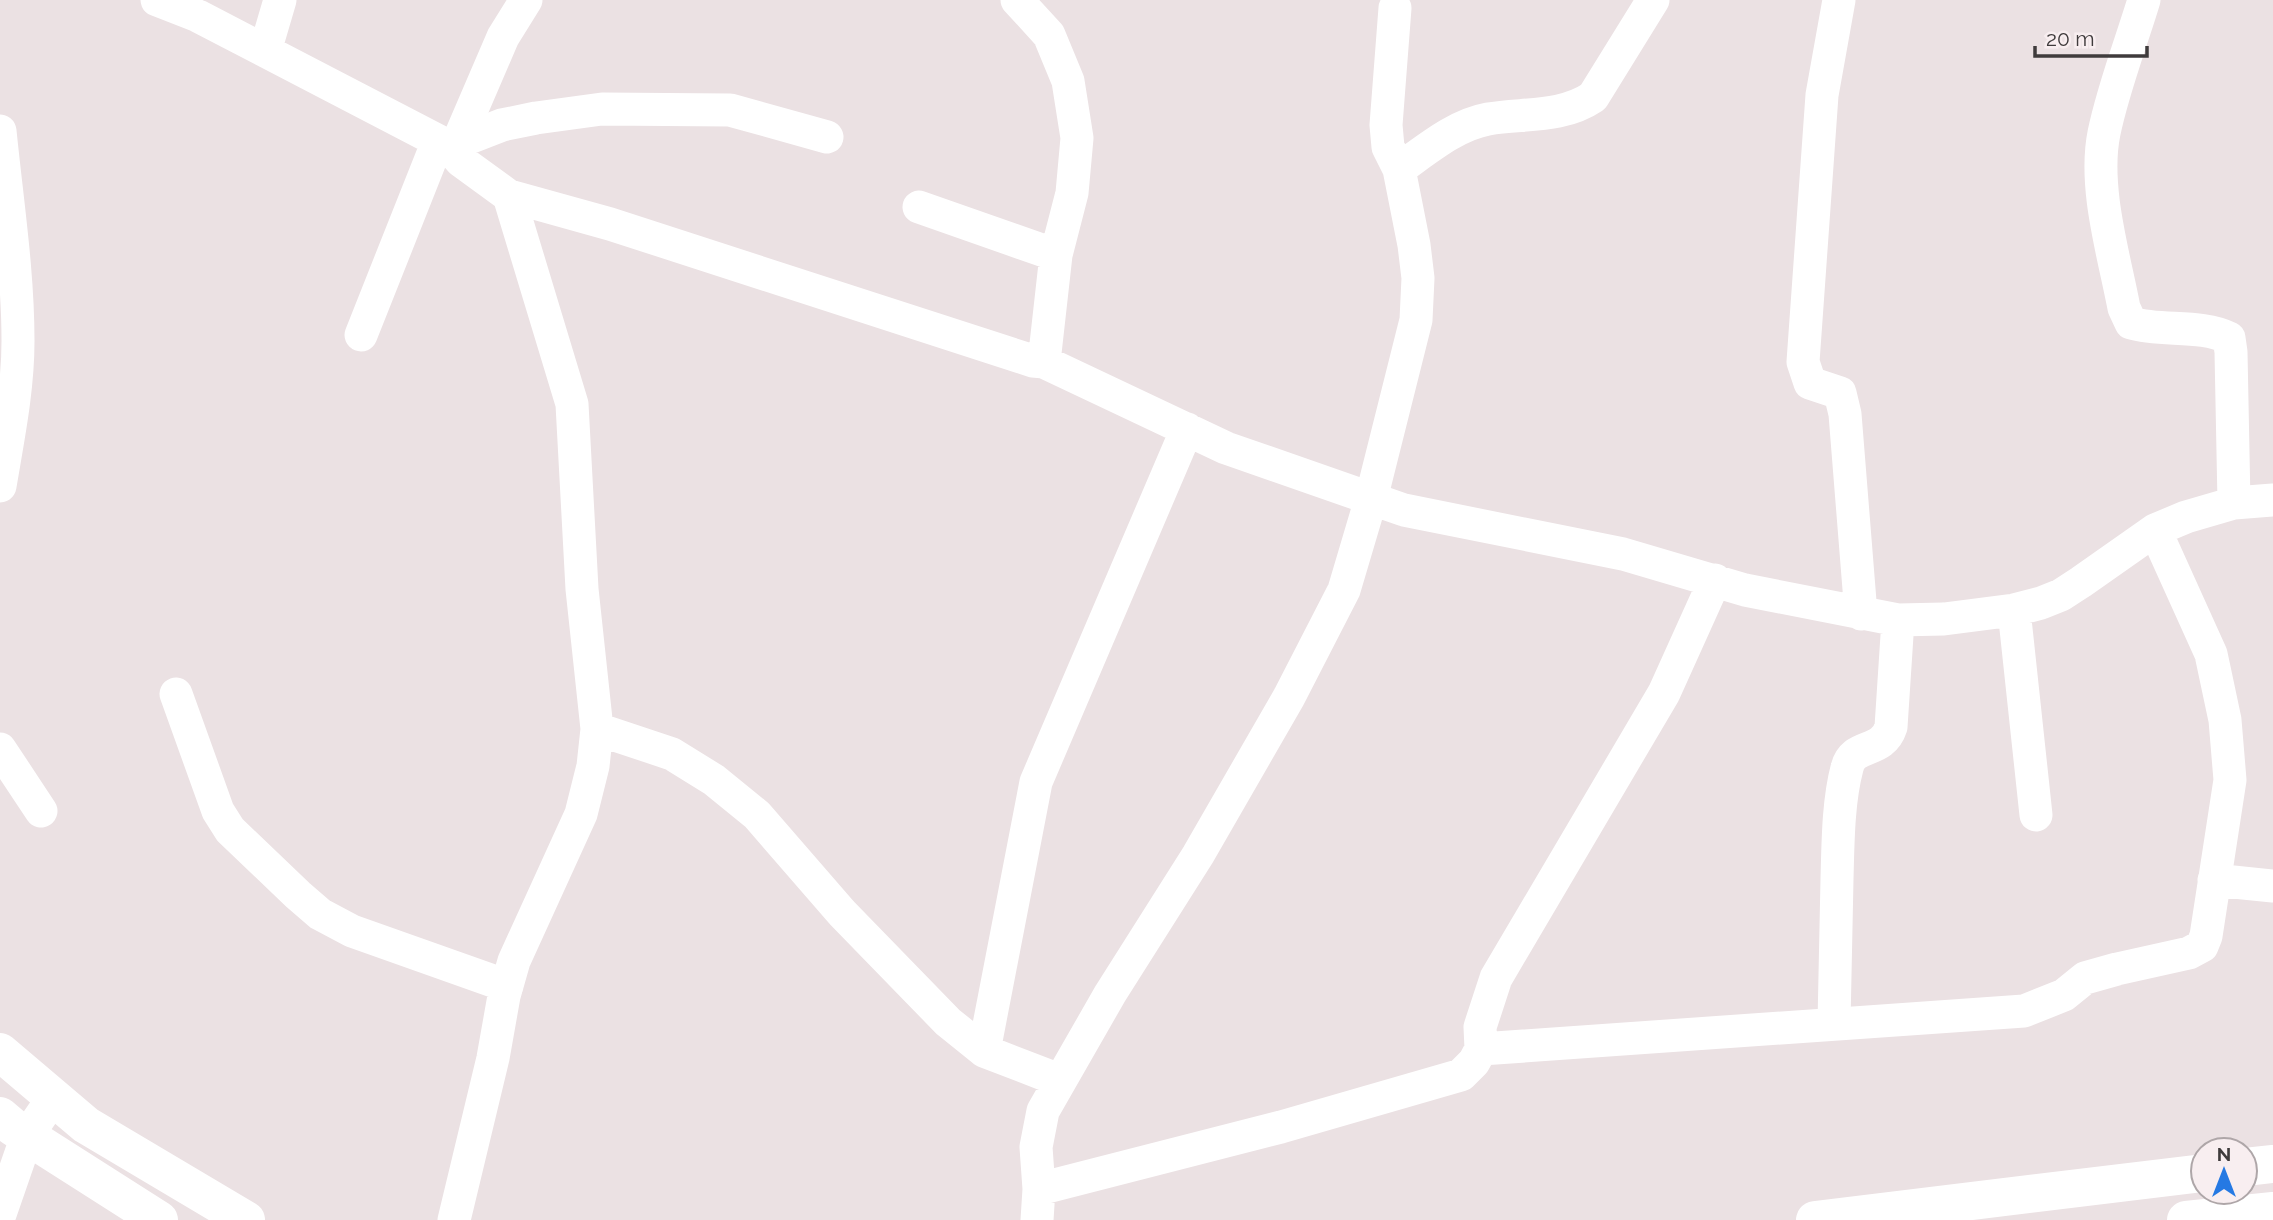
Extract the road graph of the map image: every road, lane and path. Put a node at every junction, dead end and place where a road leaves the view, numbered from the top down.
1 (158, 0) edge
2 (280, 0) edge
3 (526, 0) edge
4 (1017, 0) edge
5 (1653, 0) edge
6 (1839, 0) edge
7 (2144, 0) edge
8 (1395, 8) dead end
9 (265, 51) junction
10 (0, 131) edge
11 (827, 137) dead end
12 (448, 144) junction
13 (1399, 169) junction
14 (509, 196) junction
15 (919, 207) dead end
16 (1056, 255) junction
17 (361, 335) dead end
18 (1044, 362) junction
19 (1187, 429) junction
20 (0, 485) edge
21 (1371, 499) junction
22 (2273, 500) edge
23 (2234, 503) junction
24 (2155, 530) junction
25 (1715, 580) junction
26 (2014, 610) junction
27 (1861, 614) junction
28 (1898, 620) junction
29 (176, 694) dead end
30 (597, 729) junction
31 (0, 749) edge
32 (41, 811) dead end
33 (2036, 815) dead end
34 (2214, 880) junction
35 (2273, 886) edge
36 (507, 986) junction
37 (1834, 1023) junction
38 (1481, 1049) junction
39 (984, 1051) junction
40 (0, 1052) edge
41 (1059, 1080) junction
42 (54, 1097) junction
43 (13, 1126) edge
44 (2189, 1174) edge
45 (1038, 1204) edge
46 (2273, 1211) edge
47 (0, 1214) edge
48 (159, 1220) edge
49 (246, 1220) edge
50 (454, 1220) edge
51 (1815, 1220) edge
52 (2186, 1220) edge

1 - 9 street
2 - 9 street
3 - 12 street
4 - 16 street
5 - 13 street
6 - 27 street
7 - 23 street
8 - 13 street
9 - 12 street
10 - 20 street
11 - 12 street
12 - 14 street
12 - 17 street
13 - 21 street
14 - 18 street
14 - 30 street
15 - 16 street
16 - 18 street
18 - 19 street
19 - 21 street
19 - 39 street
21 - 25 street
21 - 41 street
22 - 23 street
23 - 24 street
24 - 26 street
24 - 34 street
25 - 27 street
25 - 38 street
26 - 28 street
26 - 33 street
27 - 28 street
28 - 37 street
29 - 36 street
30 - 36 street
30 - 39 street
31 - 32 street
34 - 35 street
34 - 37 street
36 - 50 street
37 - 38 street
38 - 45 street
39 - 41 street
40 - 42 street
41 - 45 street
42 - 43 street
42 - 49 street
43 - 47 street
43 - 48 street
44 - 51 street
46 - 52 street

